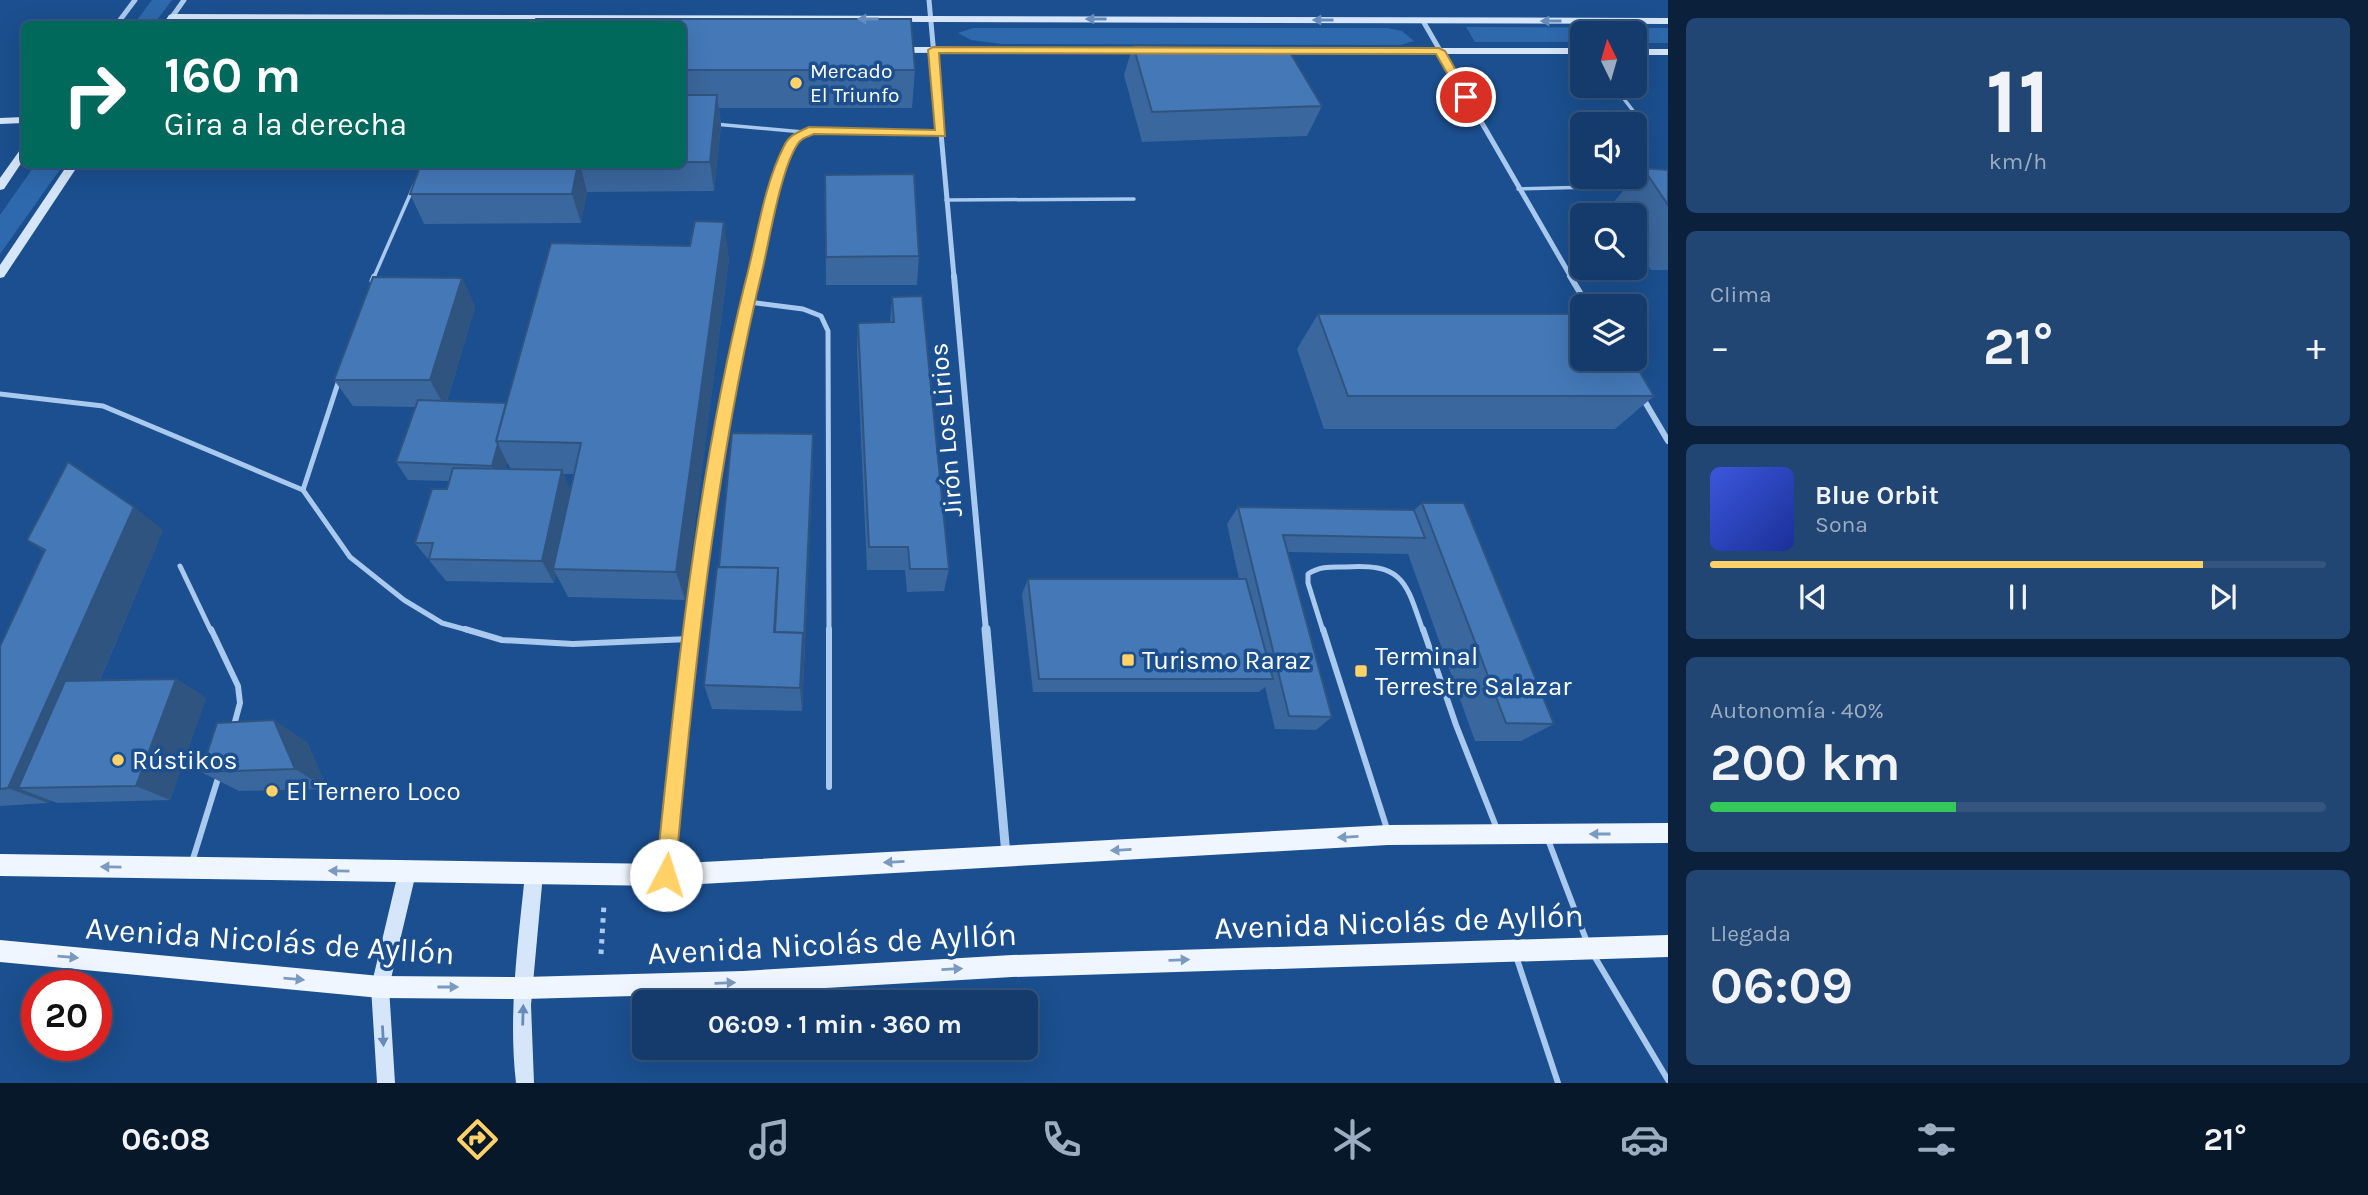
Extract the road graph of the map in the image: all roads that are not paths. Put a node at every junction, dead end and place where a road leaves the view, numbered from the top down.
1 (135, 0) edge
2 (184, 0) edge
3 (929, 0) edge
4 (930, 19) junction
5 (1423, 20) junction
6 (119, 21) edge
7 (170, 21) edge
8 (1668, 21) edge
9 (877, 50) edge
10 (933, 50) junction
11 (1166, 50) edge
12 (1261, 51) edge
13 (1439, 51) junction
14 (1570, 51) edge
15 (1647, 51) edge
16 (1668, 52) edge
17 (1623, 98) edge
18 (1634, 112) dead end
19 (21, 120) edge
20 (0, 121) edge
21 (706, 124) edge
22 (803, 132) junction
23 (941, 134) junction
24 (21, 156) edge
25 (71, 168) edge
26 (417, 177) edge
27 (0, 186) edge
28 (1570, 188) edge
29 (1518, 189) junction
30 (1134, 199) dead end
31 (946, 200) junction
32 (0, 274) edge
33 (370, 285) edge
34 (1581, 294) edge
35 (749, 302) junction
36 (341, 375) edge
37 (1633, 382) edge
38 (0, 394) edge
39 (1668, 441) edge
40 (303, 490) junction
41 (180, 566) dead end
42 (689, 639) junction
43 (230, 738) edge
44 (222, 764) edge
45 (830, 787) dead end
46 (1668, 833) edge
47 (1546, 834) junction
48 (1388, 835) junction
49 (1500, 836) junction
50 (1006, 856) junction
51 (0, 865) edge
52 (190, 869) junction
53 (407, 873) junction
54 (534, 874) junction
55 (666, 875) junction
56 (1668, 946) edge
57 (1589, 947) junction
58 (1514, 949) junction
59 (0, 951) edge
60 (380, 987) junction
61 (524, 988) junction
62 (1668, 1080) edge
63 (386, 1083) edge
64 (525, 1083) edge
65 (1558, 1083) edge

1 - 6 street
2 - 7 street
3 - 4 street, Jirón Los Lirios
5 -> 4 street
4 -> 7 street
4 - 10 street, Jirón Los Lirios
8 -> 5 street
5 - 13 street
9 - 10 street
10 - 11 street
10 - 23 street, Jirón Los Lirios
12 - 13 street
13 - 14 street
13 - 29 street
15 - 16 street
17 - 18 lane
19 - 20 street
21 - 22 lane
22 - 23 lane
22 - 35 lane
23 - 31 street, Jirón Los Lirios
24 - 27 street
25 - 32 street
26 - 33 lane
28 - 29 lane
29 - 34 street
30 - 31 lane
31 - 50 street, Jirón Los Lirios
35 - 42 lane
35 - 45 lane
36 - 40 lane
37 - 39 street
38 - 40 lane
40 - 42 lane
41 - 43 lane
42 - 55 lane
44 - 52 lane
46 -> 47 main road
47 - 49 main road
47 - 57 lane
48 - 49 main road
48 - 49 lane
48 -> 50 main road
50 -> 55 main road
52 -> 51 main road
53 -> 52 main road
53 - 54 main road
53 - 60 street
54 - 55 main road
54 - 61 street
56 - 57 main road, Avenida Nicolás de Ayllón
57 - 58 main road, Avenida Nicolás de Ayllón
57 - 62 lane
61 -> 58 main road, Avenida Nicolás de Ayllón
58 - 65 lane
59 -> 60 main road, Avenida Nicolás de Ayllón
60 -> 61 main road, Avenida Nicolás de Ayllón
60 -> 63 street
64 -> 61 street

